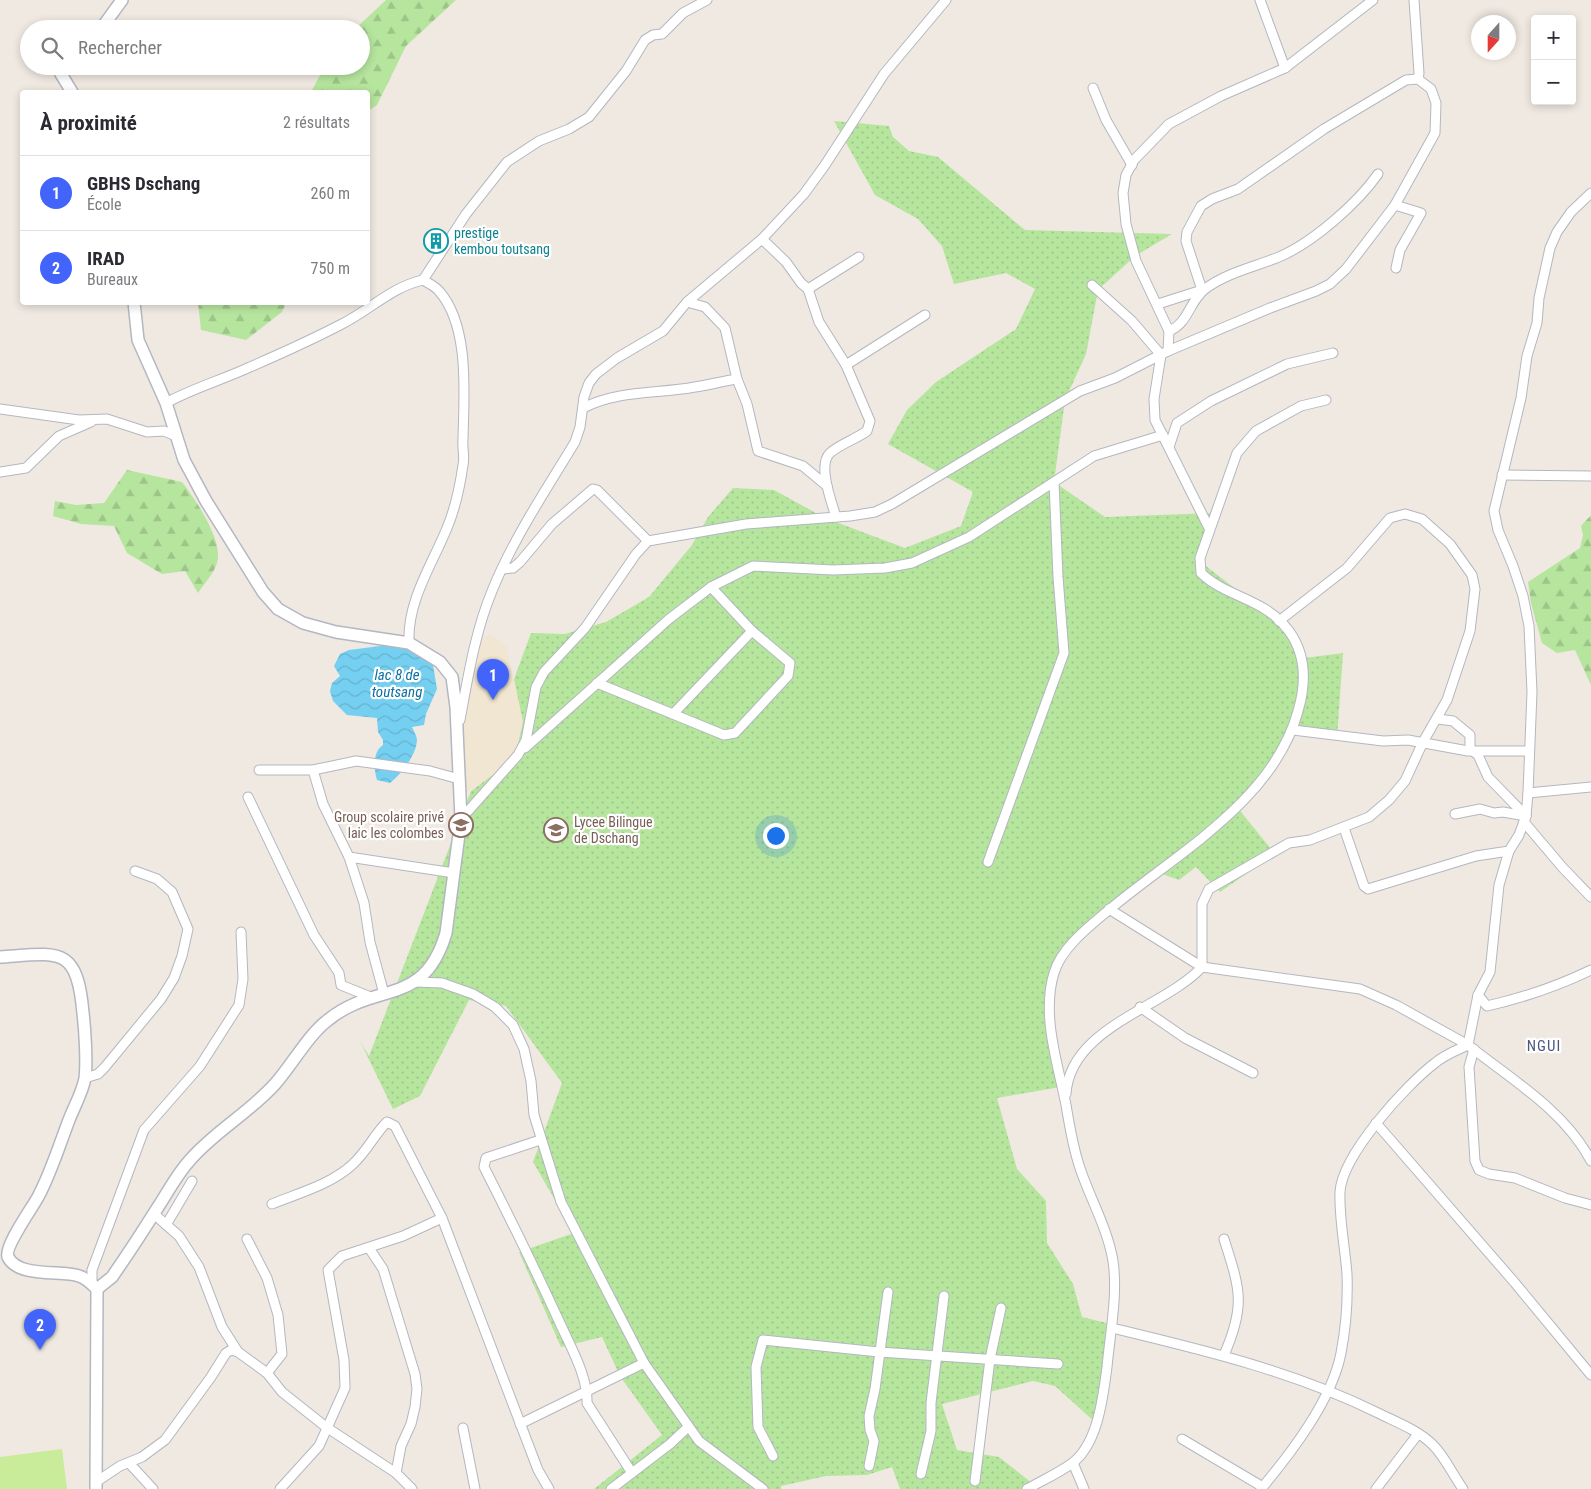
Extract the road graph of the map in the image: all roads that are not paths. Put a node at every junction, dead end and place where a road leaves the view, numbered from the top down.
1 (122, 0) edge
2 (707, 0) edge
3 (946, 0) edge
4 (1260, 0) edge
5 (1373, 0) edge
6 (1414, 0) edge
7 (108, 20) edge
8 (1285, 68) junction
9 (62, 75) edge
10 (1418, 79) junction
11 (1093, 88) dead end
12 (71, 90) edge
13 (1132, 165) junction
14 (1378, 174) dead end
15 (1591, 193) edge
16 (1395, 205) junction
17 (762, 239) junction
18 (859, 258) dead end
19 (1396, 268) dead end
20 (424, 280) junction
21 (1092, 285) dead end
22 (808, 290) junction
23 (1202, 290) junction
24 (687, 302) junction
25 (1158, 304) junction
26 (134, 305) edge
27 (925, 316) dead end
28 (1169, 331) junction
29 (1164, 353) junction
30 (1333, 353) dead end
31 (846, 365) junction
32 (737, 378) junction
33 (1326, 400) dead end
34 (166, 403) junction
35 (583, 408) junction
36 (0, 409) edge
37 (94, 421) junction
38 (1163, 435) junction
39 (176, 436) junction
40 (1169, 447) junction
41 (0, 472) edge
42 (1502, 475) junction
43 (1591, 476) edge
44 (1054, 482) junction
45 (827, 486) junction
46 (836, 517) junction
47 (1209, 528) junction
48 (648, 541) junction
49 (502, 569) junction
50 (711, 587) junction
51 (1279, 621) junction
52 (752, 631) junction
53 (409, 643) junction
54 (597, 683) junction
55 (673, 714) junction
56 (1438, 719) junction
57 (1293, 730) junction
58 (456, 740) junction
59 (1423, 742) junction
60 (1475, 751) junction
61 (1529, 751) junction
62 (518, 756) junction
63 (259, 770) dead end
64 (314, 770) junction
65 (459, 779) junction
66 (1591, 787) edge
67 (1528, 793) junction
68 (248, 797) dead end
69 (1455, 814) dead end
70 (1526, 816) junction
71 (460, 819) junction
72 (1344, 828) junction
73 (1509, 851) junction
74 (349, 857) junction
75 (988, 862) dead end
76 (135, 872) dead end
77 (454, 873) junction
78 (1591, 897) edge
79 (1109, 909) junction
80 (241, 932) dead end
81 (0, 957) edge
82 (1202, 966) junction
83 (1591, 970) edge
84 (416, 982) junction
85 (1478, 995) junction
86 (379, 996) junction
87 (1140, 1007) junction
88 (1471, 1047) junction
89 (1253, 1073) dead end
90 (85, 1078) junction
91 (1066, 1104) junction
92 (1376, 1123) junction
93 (540, 1140) junction
94 (1591, 1161) edge
95 (192, 1181) dead end
96 (272, 1204) dead end
97 (1591, 1205) edge
98 (154, 1214) junction
99 (442, 1218) junction
100 (166, 1225) junction
101 (247, 1239) dead end
102 (1224, 1239) dead end
103 (369, 1248) junction
104 (4, 1260) edge
105 (95, 1286) junction
106 (888, 1292) dead end
107 (944, 1296) dead end
108 (1001, 1308) dead end
109 (1112, 1328) junction
110 (238, 1352) junction
111 (879, 1352) junction
112 (1224, 1355) junction
113 (936, 1356) junction
114 (990, 1359) junction
115 (644, 1363) junction
116 (1058, 1364) dead end
117 (267, 1373) junction
118 (1591, 1375) edge
119 (588, 1391) junction
120 (1327, 1391) junction
121 (520, 1424) junction
122 (326, 1427) junction
123 (688, 1427) junction
124 (463, 1428) dead end
125 (1418, 1434) junction
126 (1182, 1439) dead end
127 (773, 1456) dead end
128 (128, 1463) junction
129 (1073, 1463) junction
130 (869, 1466) dead end
131 (396, 1473) junction
132 (632, 1473) junction
133 (921, 1474) dead end
134 (975, 1481) dead end
135 (96, 1485) edge
136 (1262, 1488) edge
137 (153, 1489) edge
138 (280, 1489) edge
139 (412, 1489) edge
140 (475, 1489) edge
141 (549, 1489) edge
142 (611, 1489) edge
143 (764, 1489) edge
144 (1027, 1489) edge
145 (1084, 1489) edge
146 (1376, 1489) edge
147 (1463, 1489) edge

1 - 7 street
2 - 20 street
3 - 17 street
4 - 8 street
5 - 8 street
6 - 10 street
8 - 13 street
9 - 12 street
10 - 16 street
10 - 23 street
11 - 13 street
13 - 25 street
14 - 23 street
15 - 42 street
16 - 19 street
16 - 29 street
17 - 22 street
17 - 24 street
18 - 22 street
20 - 34 street
20 - 53 street
21 - 29 street
22 - 31 street
23 - 25 street
23 - 28 street
24 - 32 street
24 - 35 street
25 - 28 street
26 - 34 street
27 - 31 street
28 - 29 street
29 - 38 street
29 - 46 street
30 - 40 street
31 - 45 street
32 - 35 street
32 - 45 street
33 - 47 street
34 - 39 street
35 - 49 street
36 - 37 street
37 - 39 street
37 - 41 street
38 - 40 street
38 - 44 street
39 - 53 street
40 - 47 street
42 - 43 street
42 - 61 street
44 - 50 street
44 - 75 street
45 - 46 street
46 - 48 street
47 - 51 street
48 - 49 street
48 - 62 street
49 - 58 street
50 - 52 street
50 - 54 street
51 - 56 street
51 - 57 street
52 - 55 street
52 - 55 street
53 - 58 street
54 - 55 street
54 - 62 street
56 - 59 street
56 - 60 street
57 - 59 street
57 - 79 street
58 - 65 street
59 - 60 street
59 - 72 street
60 - 61 street
60 - 70 street
61 - 67 street
62 - 71 street
63 - 64 street
64 - 65 street
64 - 74 street
65 - 71 street
66 - 67 street
67 - 70 street
68 - 86 street
69 - 70 street
70 - 73 street
70 - 78 street
71 - 77 street
72 - 73 street
72 - 82 street
73 - 85 street
74 - 77 street
74 - 86 street
76 - 90 street
77 - 84 street
79 - 82 street
79 - 91 street
80 - 105 street
81 - 90 street
82 - 87 street
82 - 88 street
83 - 85 street
84 - 86 street
84 - 93 street
85 - 88 street
86 - 98 street
87 - 89 street
87 - 91 street
88 - 92 street
88 - 94 street
88 - 97 street
90 - 104 street
91 - 109 street
92 - 118 street
92 - 120 street
93 - 115 street
93 - 119 street
95 - 100 street
96 - 99 street
98 - 100 street
98 - 105 street
99 - 103 street
99 - 121 street
100 - 110 street
101 - 117 street
102 - 112 street
103 - 122 street
103 - 131 street
104 - 105 street
105 - 135 street
106 - 111 street
107 - 113 street
108 - 114 street
109 - 112 street
109 - 129 street
110 - 117 street
110 - 128 street
111 - 113 street
111 - 127 street
111 - 130 street
112 - 120 street
113 - 114 street
113 - 133 street
114 - 116 street
114 - 134 street
115 - 119 street
115 - 123 street
117 - 122 street
119 - 121 street
119 - 132 street
120 - 125 street
120 - 136 street
121 - 141 street
122 - 131 street
122 - 138 street
123 - 132 street
123 - 143 street
124 - 140 street
125 - 146 street
125 - 147 street
126 - 136 street
128 - 135 street
128 - 137 street
129 - 144 street
129 - 145 street
131 - 139 street
132 - 142 street

